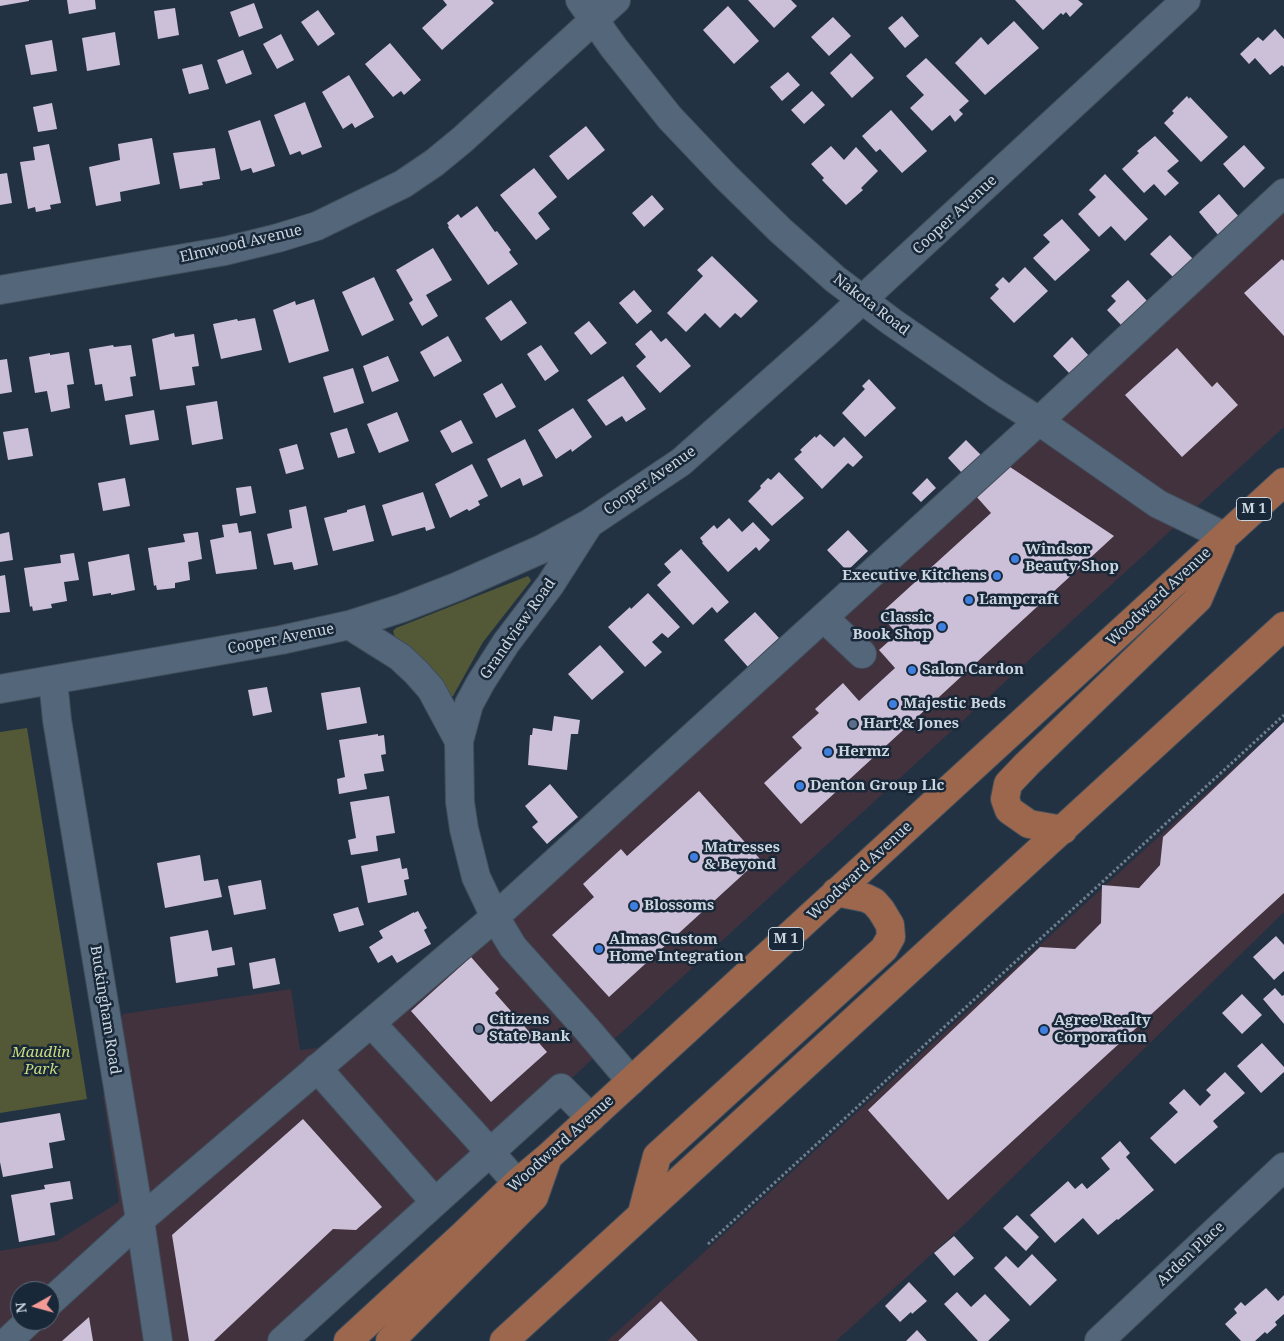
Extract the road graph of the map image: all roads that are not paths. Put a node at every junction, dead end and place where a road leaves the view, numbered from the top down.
1 (616, 0) edge
2 (1186, 0) edge
3 (587, 10) edge
4 (1284, 193) edge
5 (0, 290) edge
6 (862, 300) junction
7 (1040, 421) junction
8 (1284, 482) edge
9 (590, 523) junction
10 (1224, 536) junction
11 (824, 618) junction
12 (349, 624) junction
13 (1284, 626) edge
14 (862, 654) dead end
15 (53, 680) junction
16 (0, 689) edge
17 (459, 740) junction
18 (1063, 830) junction
19 (836, 892) junction
20 (495, 917) junction
21 (371, 1023) junction
22 (317, 1068) junction
23 (631, 1081) junction
24 (590, 1118) junction
25 (490, 1152) junction
26 (548, 1157) junction
27 (1284, 1167) edge
28 (517, 1183) junction
29 (435, 1202) junction
30 (642, 1213) junction
31 (140, 1220) junction
32 (60, 1293) edge
33 (18, 1331) edge
34 (8, 1341) edge
35 (158, 1341) edge
36 (282, 1341) edge
37 (348, 1341) edge
38 (390, 1341) edge
39 (504, 1341) edge
40 (1099, 1341) edge

1 - 3 street, Elmwood Avenue
2 - 6 street, Cooper Avenue
3 - 5 street, Elmwood Avenue
3 - 6 street, Nakota Road
4 - 7 street
6 - 7 street, Nakota Road
6 - 9 street, Cooper Avenue
7 - 10 street, Nakota Road
7 - 11 street
8 - 10 main road, Woodward Avenue / M 1
9 - 12 street, Cooper Avenue
9 - 17 street, Grandview Road
10 - 18 main road
10 - 19 main road, Woodward Avenue / M 1
11 - 14 street
11 - 20 street
12 - 15 street, Cooper Avenue
12 - 17 street, Grandview Road
13 - 18 main road
15 - 16 street, Cooper Avenue
15 - 31 street, Buckingham Road
17 - 20 street, Grandview Road
18 - 30 main road
19 - 23 main road, Woodward Avenue / M 1
19 - 30 main road
20 - 21 street
20 - 23 street, Grandview Road
21 - 22 street
21 - 25 street
22 - 29 street
22 - 31 street
23 - 24 main road, Woodward Avenue / M 1
24 - 25 street
24 - 26 main road, Woodward Avenue / M 1
25 - 28 street
25 - 29 street
26 - 28 main road, Woodward Avenue / M 1
26 - 38 main road
27 - 40 street, Arden Place
28 - 37 main road, Woodward Avenue / M 1
29 - 36 street
30 - 39 main road
31 - 32 street
31 - 35 street, Buckingham Road
33 - 34 street

